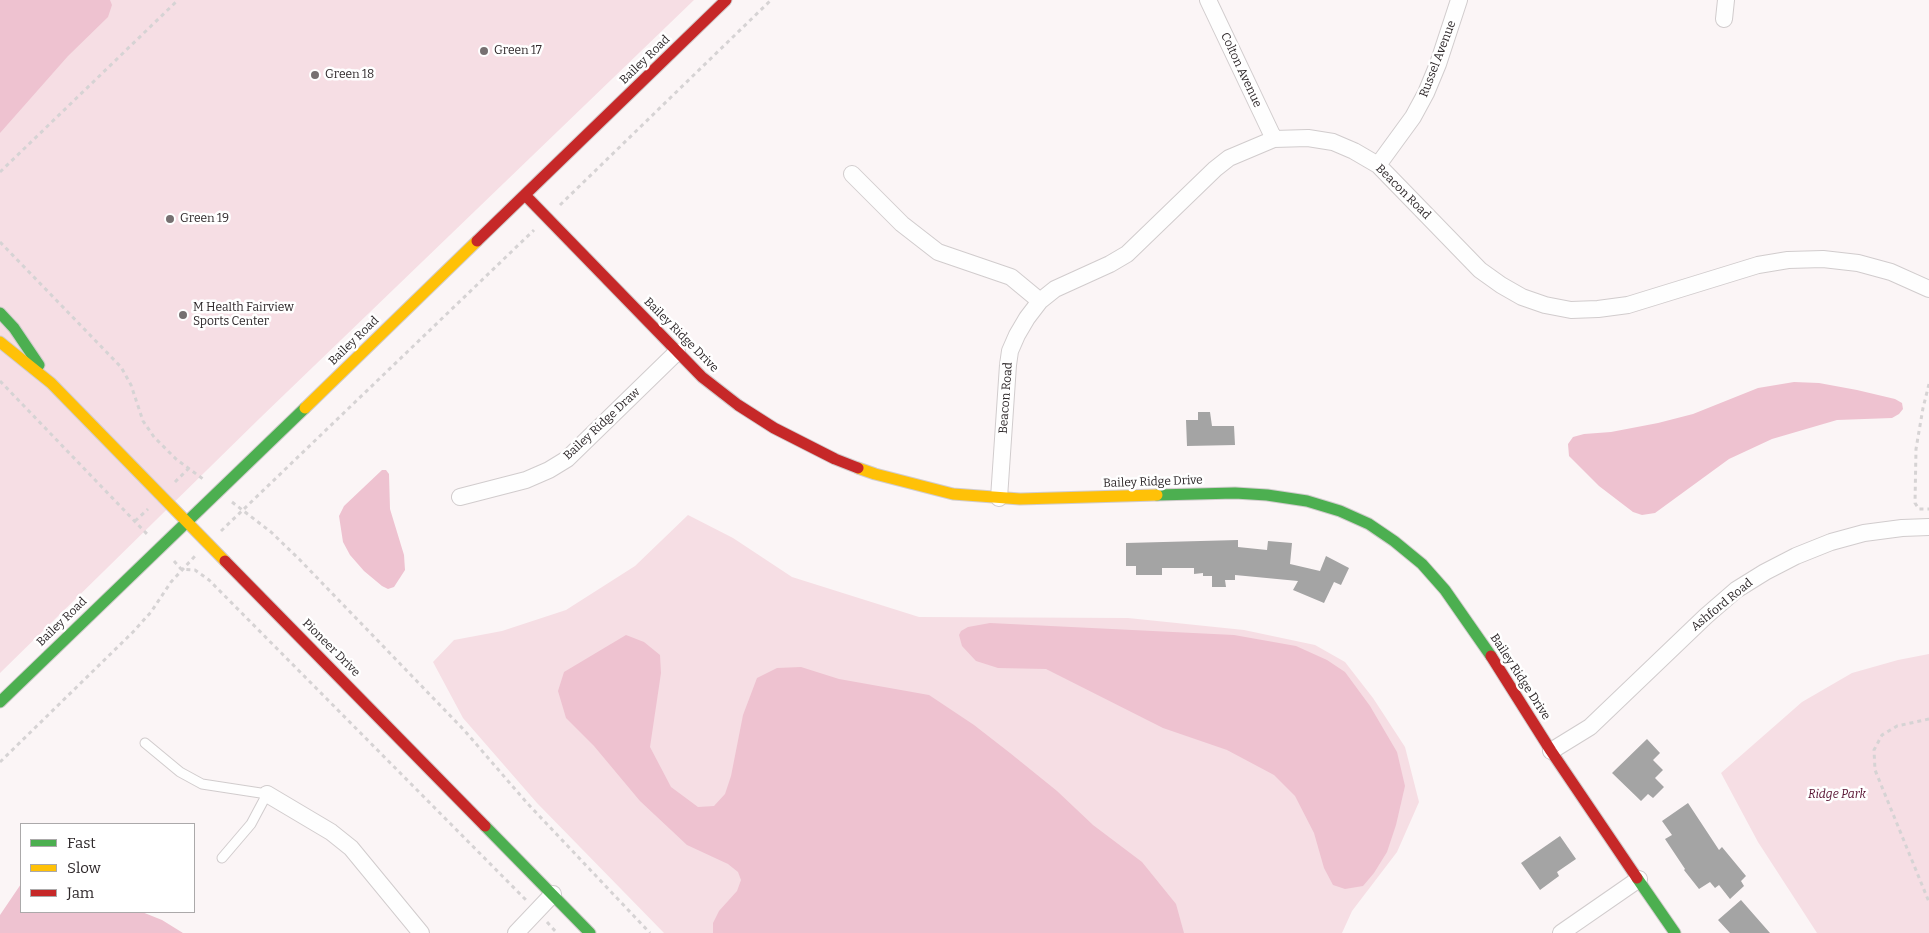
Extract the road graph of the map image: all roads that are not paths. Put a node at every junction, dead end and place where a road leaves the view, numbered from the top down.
1 (726, 0) edge
2 (1208, 0) edge
3 (1460, 0) edge
4 (1726, 0) edge
5 (1724, 19) dead end
6 (1274, 139) junction
7 (1378, 165) junction
8 (852, 174) dead end
9 (525, 196) junction
10 (1929, 289) edge
11 (1040, 301) junction
12 (0, 313) edge
13 (0, 342) edge
14 (677, 352) junction
15 (51, 383) junction
16 (460, 498) dead end
17 (999, 498) junction
18 (186, 521) junction
19 (1929, 527) edge
20 (0, 702) edge
21 (145, 743) dead end
22 (1551, 751) junction
23 (267, 794) junction
24 (222, 858) dead end
25 (1639, 879) junction
26 (554, 894) junction
27 (421, 933) edge
28 (516, 933) edge
29 (590, 933) edge
30 (1561, 933) edge
31 (1675, 933) edge

1 - 9 street, Bailey Road
2 - 6 street, Colton Avenue
3 - 7 street, Russel Avenue
4 - 5 street
6 - 7 street, Beacon Road
6 - 11 street, Beacon Road
7 - 10 street, Beacon Road
8 - 11 street
9 - 14 street, Bailey Ridge Drive
9 - 18 street, Bailey Road
11 - 17 street, Beacon Road
12 - 15 street, Pioneer Drive
13 - 15 street, Pioneer Drive
14 - 16 street, Bailey Ridge Draw
14 - 17 street, Bailey Ridge Drive
15 - 18 street, Pioneer Drive
17 - 22 street, Bailey Ridge Drive
18 - 20 street, Bailey Road
18 - 26 street, Pioneer Drive
19 - 22 street, Ashford Road
21 - 23 lane
22 - 25 street, Bailey Ridge Drive
23 - 24 lane
23 - 27 street
25 - 30 street
25 - 31 street, Bailey Ridge Drive
26 - 28 street
26 - 29 street, Pioneer Drive

